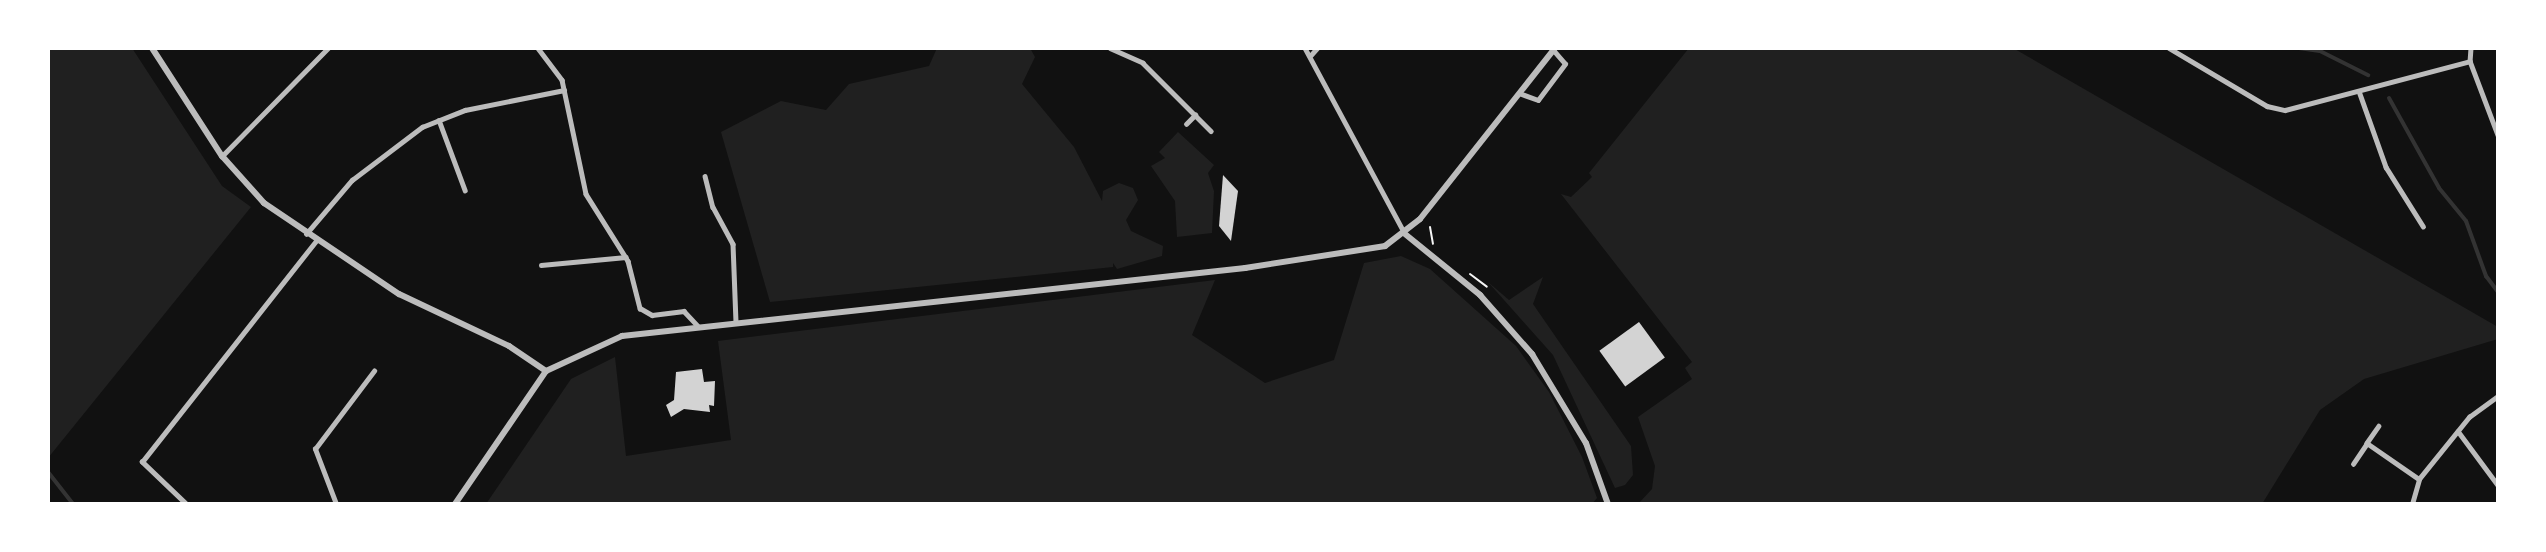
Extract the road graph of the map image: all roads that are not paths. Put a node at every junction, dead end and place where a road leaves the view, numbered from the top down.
1 (152, 48) edge
2 (328, 48) edge
3 (538, 48) edge
4 (1110, 48) edge
5 (1305, 48) edge
6 (1317, 48) edge
7 (2169, 48) edge
8 (2471, 48) edge
9 (1554, 49) edge
10 (1311, 55) junction
11 (2470, 61) junction
12 (564, 90) junction
13 (2359, 91) junction
14 (1519, 93) junction
15 (1195, 115) junction
16 (439, 120) junction
17 (1186, 124) dead end
18 (1211, 130) dead end
19 (2498, 135) edge
20 (222, 156) junction
21 (705, 176) dead end
22 (465, 190) dead end
23 (2423, 226) dead end
24 (306, 234) junction
25 (1405, 234) junction
26 (316, 242) junction
27 (626, 257) junction
28 (541, 265) dead end
29 (736, 323) junction
30 (698, 326) junction
31 (374, 371) dead end
32 (546, 371) junction
33 (2498, 396) edge
34 (2379, 426) dead end
35 (2458, 431) junction
36 (2367, 443) junction
37 (2353, 464) dead end
38 (2419, 479) junction
39 (2498, 485) edge
40 (186, 504) edge
41 (336, 504) edge
42 (455, 504) edge
43 (1608, 504) edge
44 (2412, 504) edge

1 - 20 street
2 - 20 street
3 - 12 street
4 - 15 street
5 - 10 street
6 - 10 street
7 - 13 street
8 - 11 street
9 - 14 street
9 - 14 street
10 - 25 street
11 - 13 street
11 - 19 street
12 - 16 street
12 - 27 street
13 - 23 street
14 - 25 street
15 - 17 street
15 - 18 street
16 - 22 street
16 - 24 street
20 - 24 street
21 - 29 street
24 - 26 street
25 - 29 street
25 - 43 street
26 - 32 street
26 - 40 street
27 - 28 street
27 - 30 street
29 - 30 street
30 - 32 street
31 - 41 street
32 - 42 street
33 - 35 street
34 - 36 street
35 - 38 street
35 - 39 street
36 - 37 street
36 - 38 street
38 - 44 street

